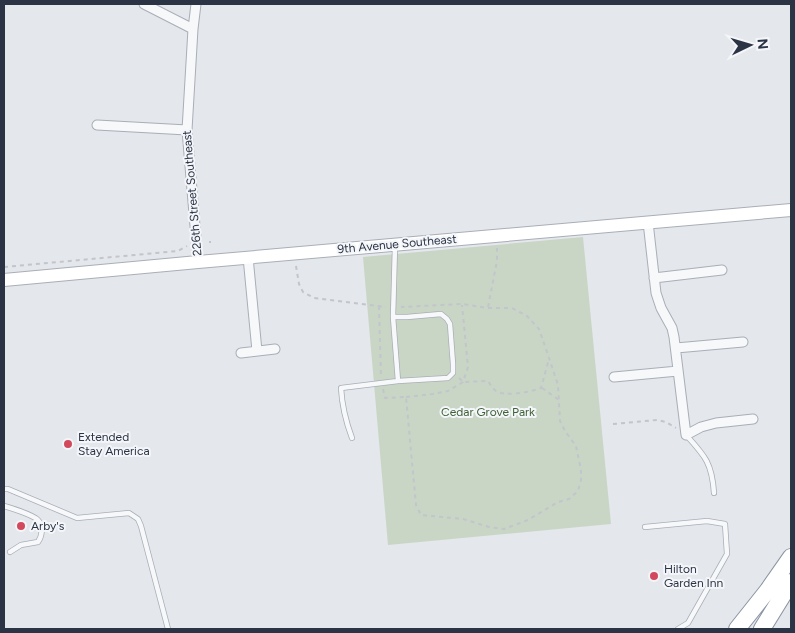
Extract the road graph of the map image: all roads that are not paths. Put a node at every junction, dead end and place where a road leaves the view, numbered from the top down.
1 (144, 4) edge
2 (196, 4) edge
3 (193, 29) junction
4 (97, 125) dead end
5 (186, 130) junction
6 (791, 210) edge
7 (648, 222) junction
8 (395, 244) junction
9 (248, 257) junction
10 (198, 262) junction
11 (722, 270) dead end
12 (654, 278) junction
13 (4, 280) edge
14 (393, 317) junction
15 (742, 342) dead end
16 (676, 348) junction
17 (275, 349) dead end
18 (257, 351) junction
19 (241, 353) dead end
20 (678, 371) junction
21 (614, 377) dead end
22 (398, 381) junction
23 (753, 419) dead end
24 (686, 435) junction
25 (352, 438) dead end
26 (4, 489) edge
27 (714, 493) dead end
28 (4, 506) edge
29 (645, 527) dead end
30 (10, 552) dead end
31 (791, 557) edge
32 (791, 582) edge
33 (791, 598) edge
34 (168, 629) edge
35 (678, 629) edge
36 (737, 629) edge
37 (762, 629) edge
38 (772, 629) edge

1 - 3 street
2 - 3 street, 226th Street Southeast
3 - 5 street, 226th Street Southeast
4 - 5 street
5 - 10 street, 226th Street Southeast
6 - 7 main road, 9th Avenue Southeast
7 - 8 main road, 9th Avenue Southeast
7 - 12 street
8 - 9 main road, 9th Avenue Southeast
8 - 14 lane
9 - 10 main road, 9th Avenue Southeast
9 - 18 street
10 - 13 main road, 9th Avenue Southeast
11 - 12 street
12 - 16 street
14 - 22 lane
14 - 22 lane
15 - 16 street
16 - 20 street
17 - 18 street
18 - 19 street
20 - 21 street
20 - 24 street
22 - 25 lane
23 - 24 street
24 - 27 lane
26 - 34 lane
28 - 30 lane
29 - 35 lane
31 - 36 highway
32 - 37 highway
33 - 38 highway

